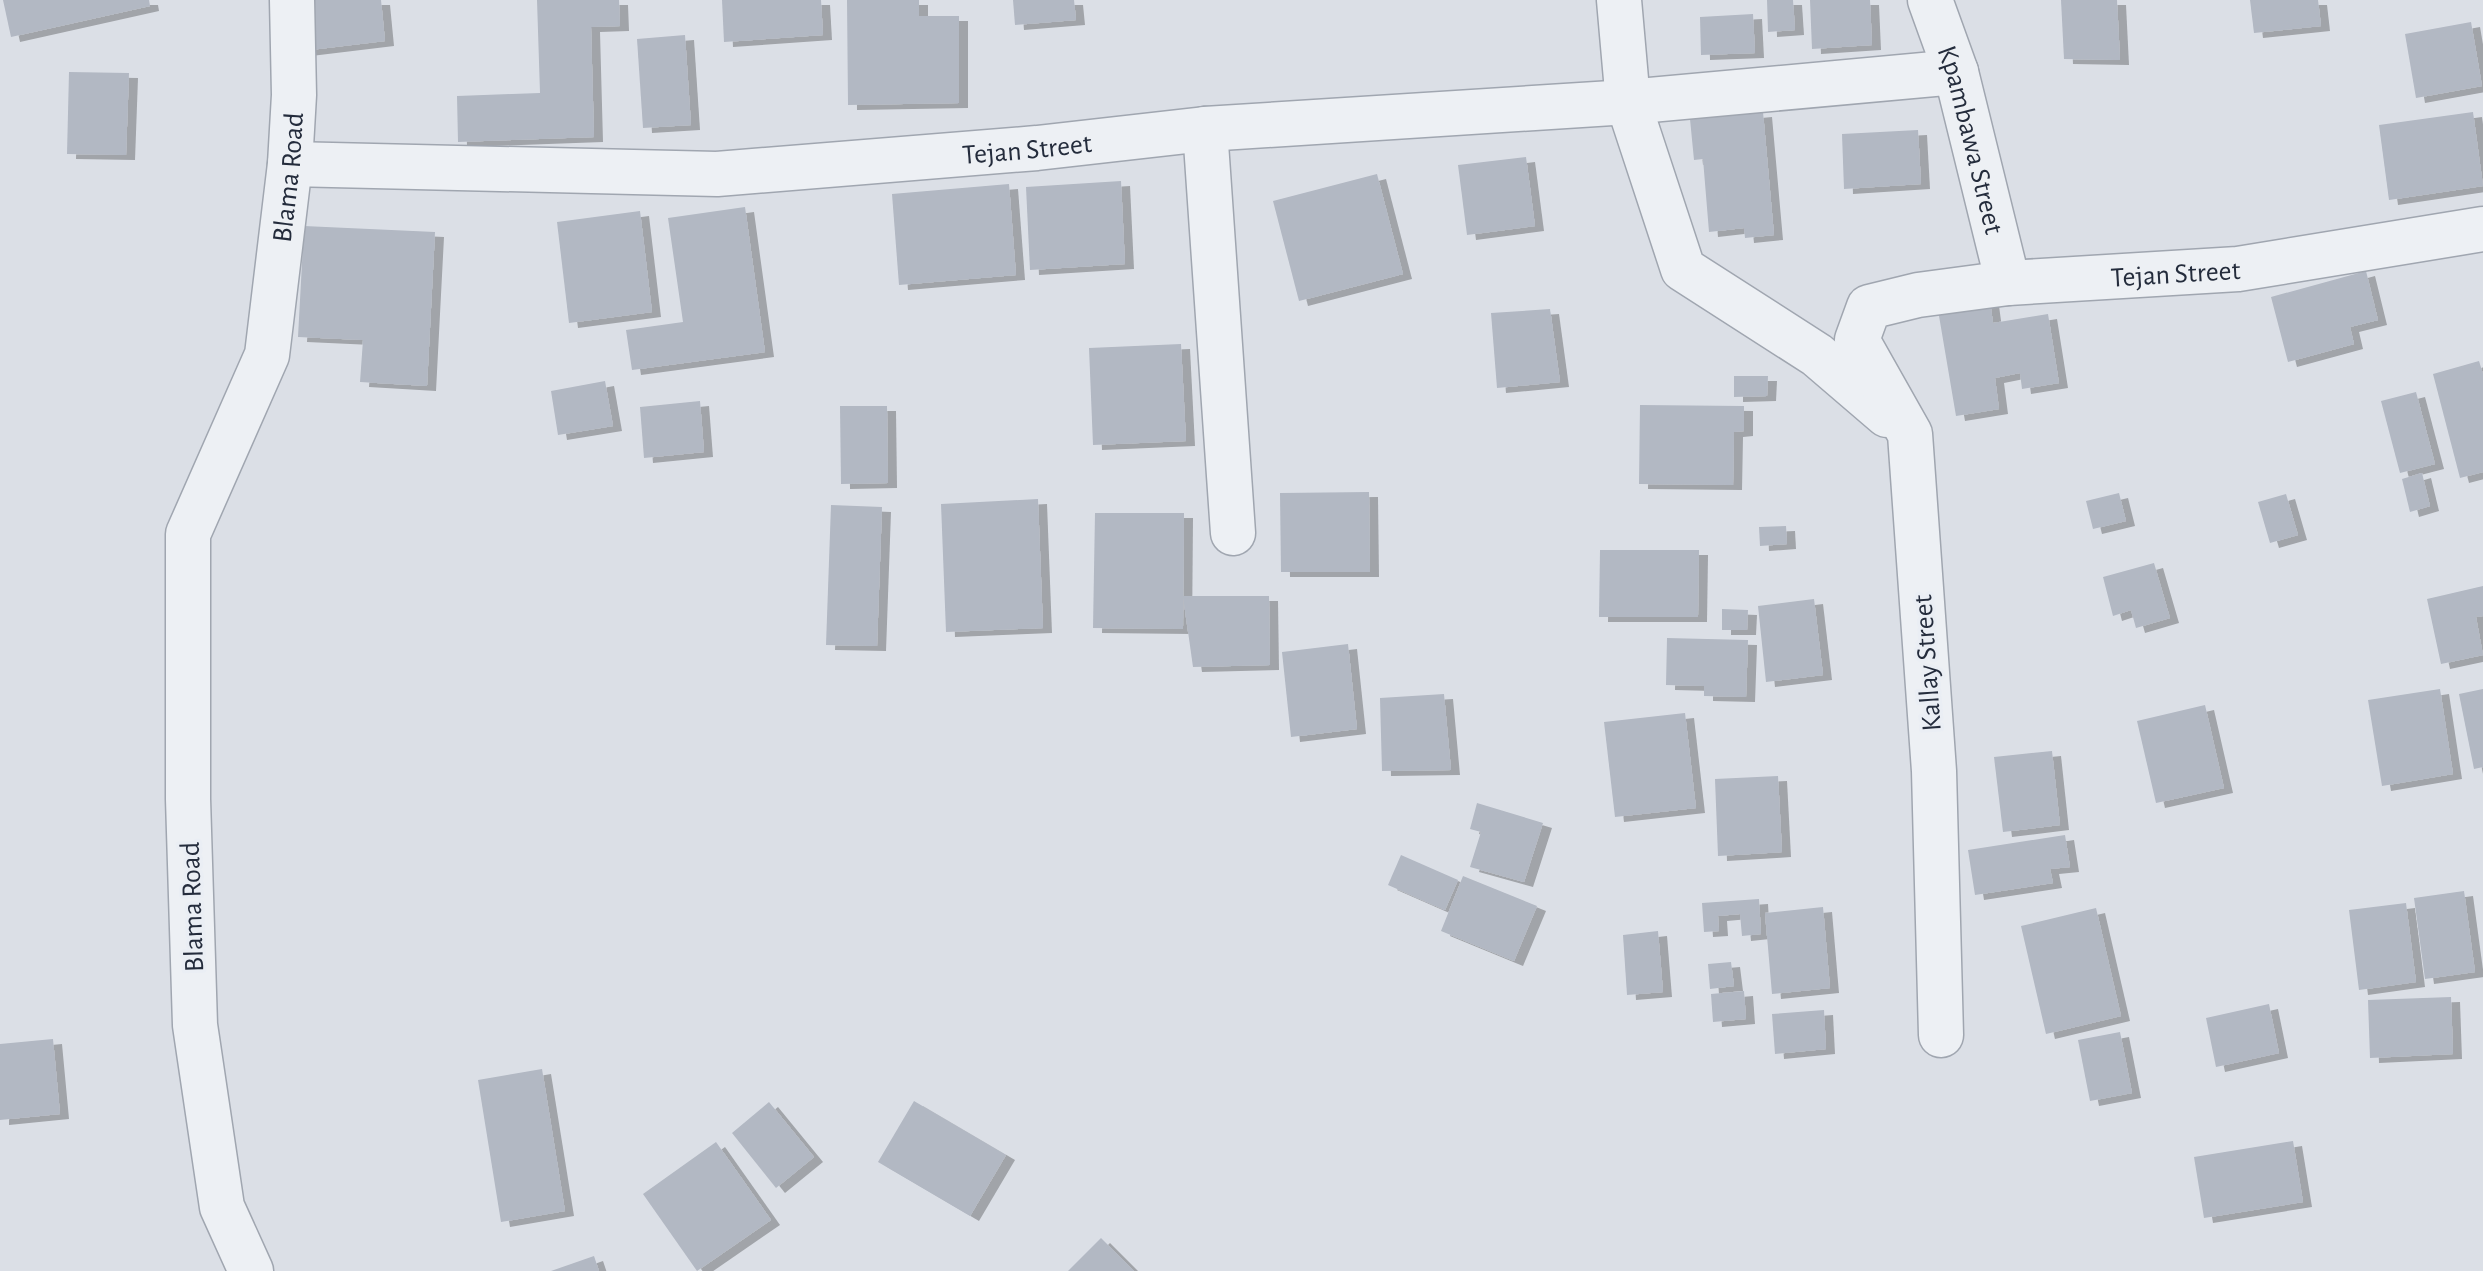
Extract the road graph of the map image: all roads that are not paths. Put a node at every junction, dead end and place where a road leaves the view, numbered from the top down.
1 (292, 0) edge
2 (1619, 0) edge
3 (1930, 0) edge
4 (1956, 72) junction
5 (1628, 102) junction
6 (1205, 129) junction
7 (290, 164) junction
8 (2483, 229) edge
9 (2008, 283) junction
10 (1869, 307) joint
11 (1910, 434) junction
12 (1233, 533) dead end
13 (1941, 1035) dead end
14 (251, 1271) edge

1 - 7 street, Blama Road
2 - 5 street
3 - 4 street, Kpambawa Street
4 - 5 street, Tejan Street
4 - 9 street, Kpambawa Street
5 - 6 street, Tejan Street
5 - 11 street
6 - 7 street, Tejan Street
6 - 12 street
7 - 14 street, Blama Road
8 - 9 street, Tejan Street
9 - 10 street, Tejan Street
10 - 11 street, Kallay Street
11 - 13 street, Kallay Street

